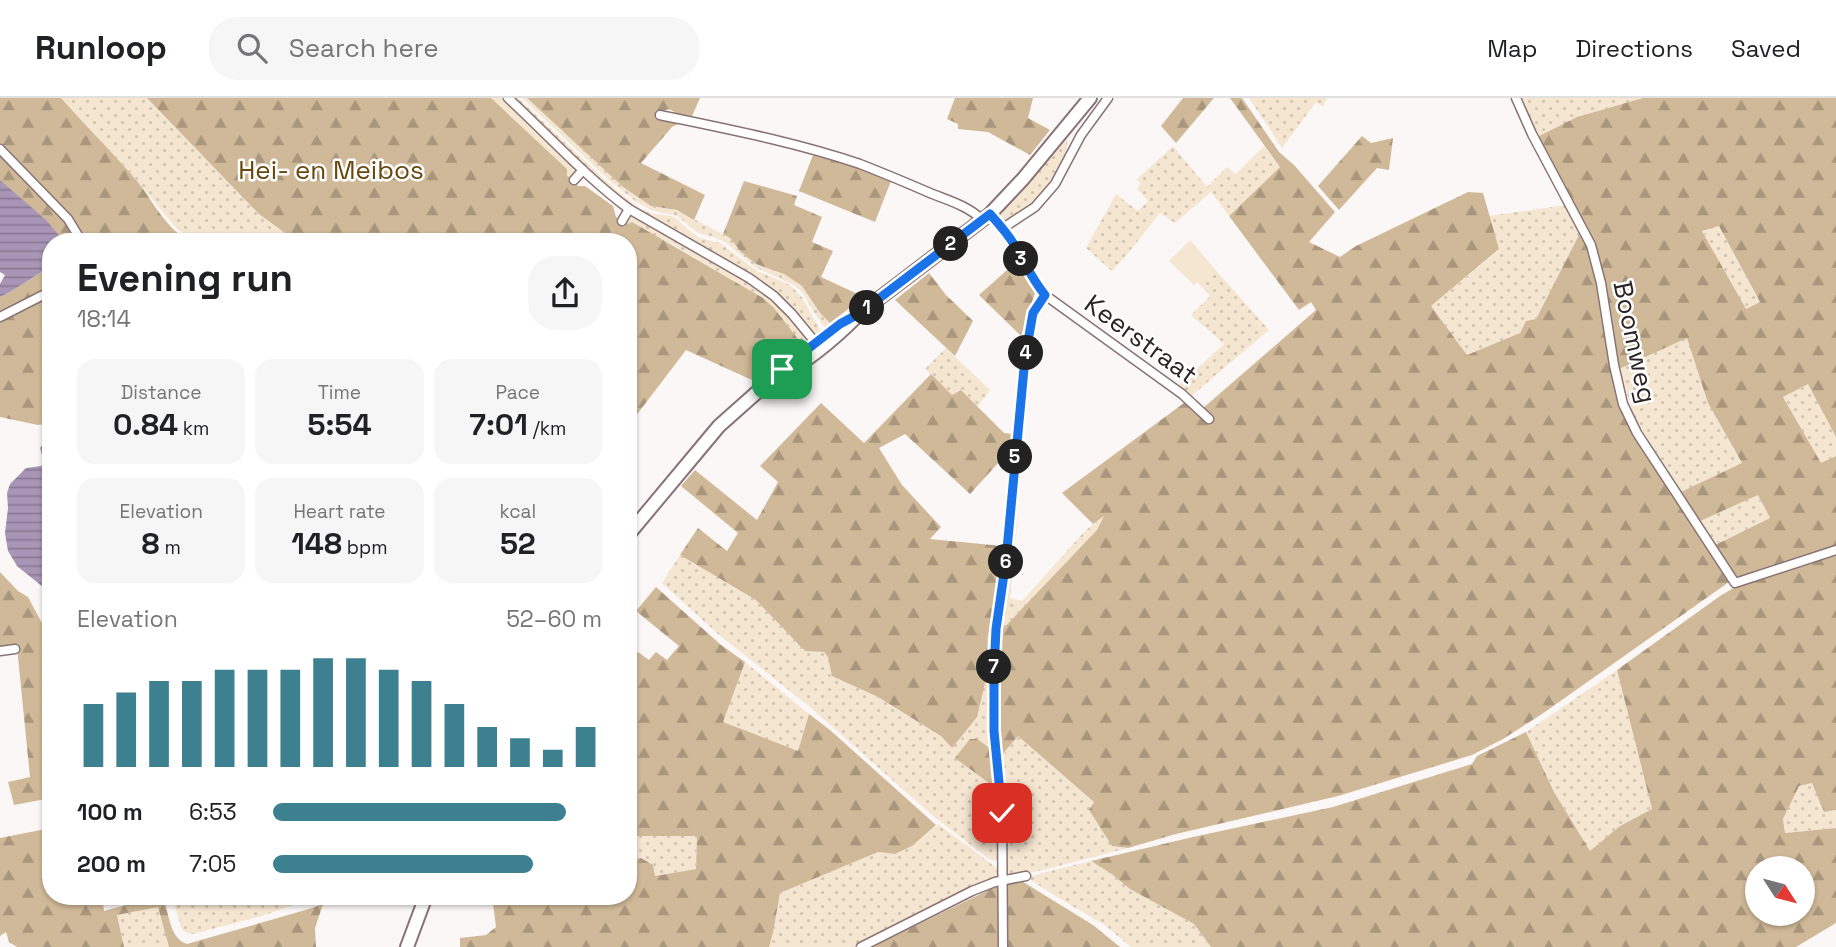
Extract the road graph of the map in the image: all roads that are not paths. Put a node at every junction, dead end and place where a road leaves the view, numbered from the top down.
1 (508, 98) edge
2 (1090, 98) edge
3 (1108, 98) edge
4 (1516, 98) edge
5 (660, 115) dead end
6 (0, 149) edge
7 (583, 170) junction
8 (574, 180) dead end
9 (629, 209) junction
10 (986, 217) junction
11 (622, 221) dead end
12 (1003, 228) junction
13 (77, 233) edge
14 (1045, 295) junction
15 (42, 296) edge
16 (0, 317) edge
17 (818, 345) junction
18 (1209, 419) dead end
19 (637, 524) edge
20 (1836, 550) edge
21 (15, 649) dead end
22 (0, 651) edge
23 (1026, 876) dead end
24 (1003, 881) junction
25 (423, 905) edge
26 (407, 947) edge
27 (862, 947) edge
28 (1003, 947) edge

1 - 7 street
2 - 10 main road
3 - 12 street
4 - 20 street, Boomweg
5 - 10 street, Keerstraat
6 - 13 street
7 - 8 street
7 - 9 street
9 - 11 street
9 - 17 street
10 - 12 street, Keerstraat
10 - 17 main road
12 - 14 street, Keerstraat
14 - 18 street, Keerstraat
14 - 24 street
15 - 16 street
17 - 19 main road
21 - 22 street
23 - 24 street
24 - 27 street
24 - 28 street
25 - 26 main road

